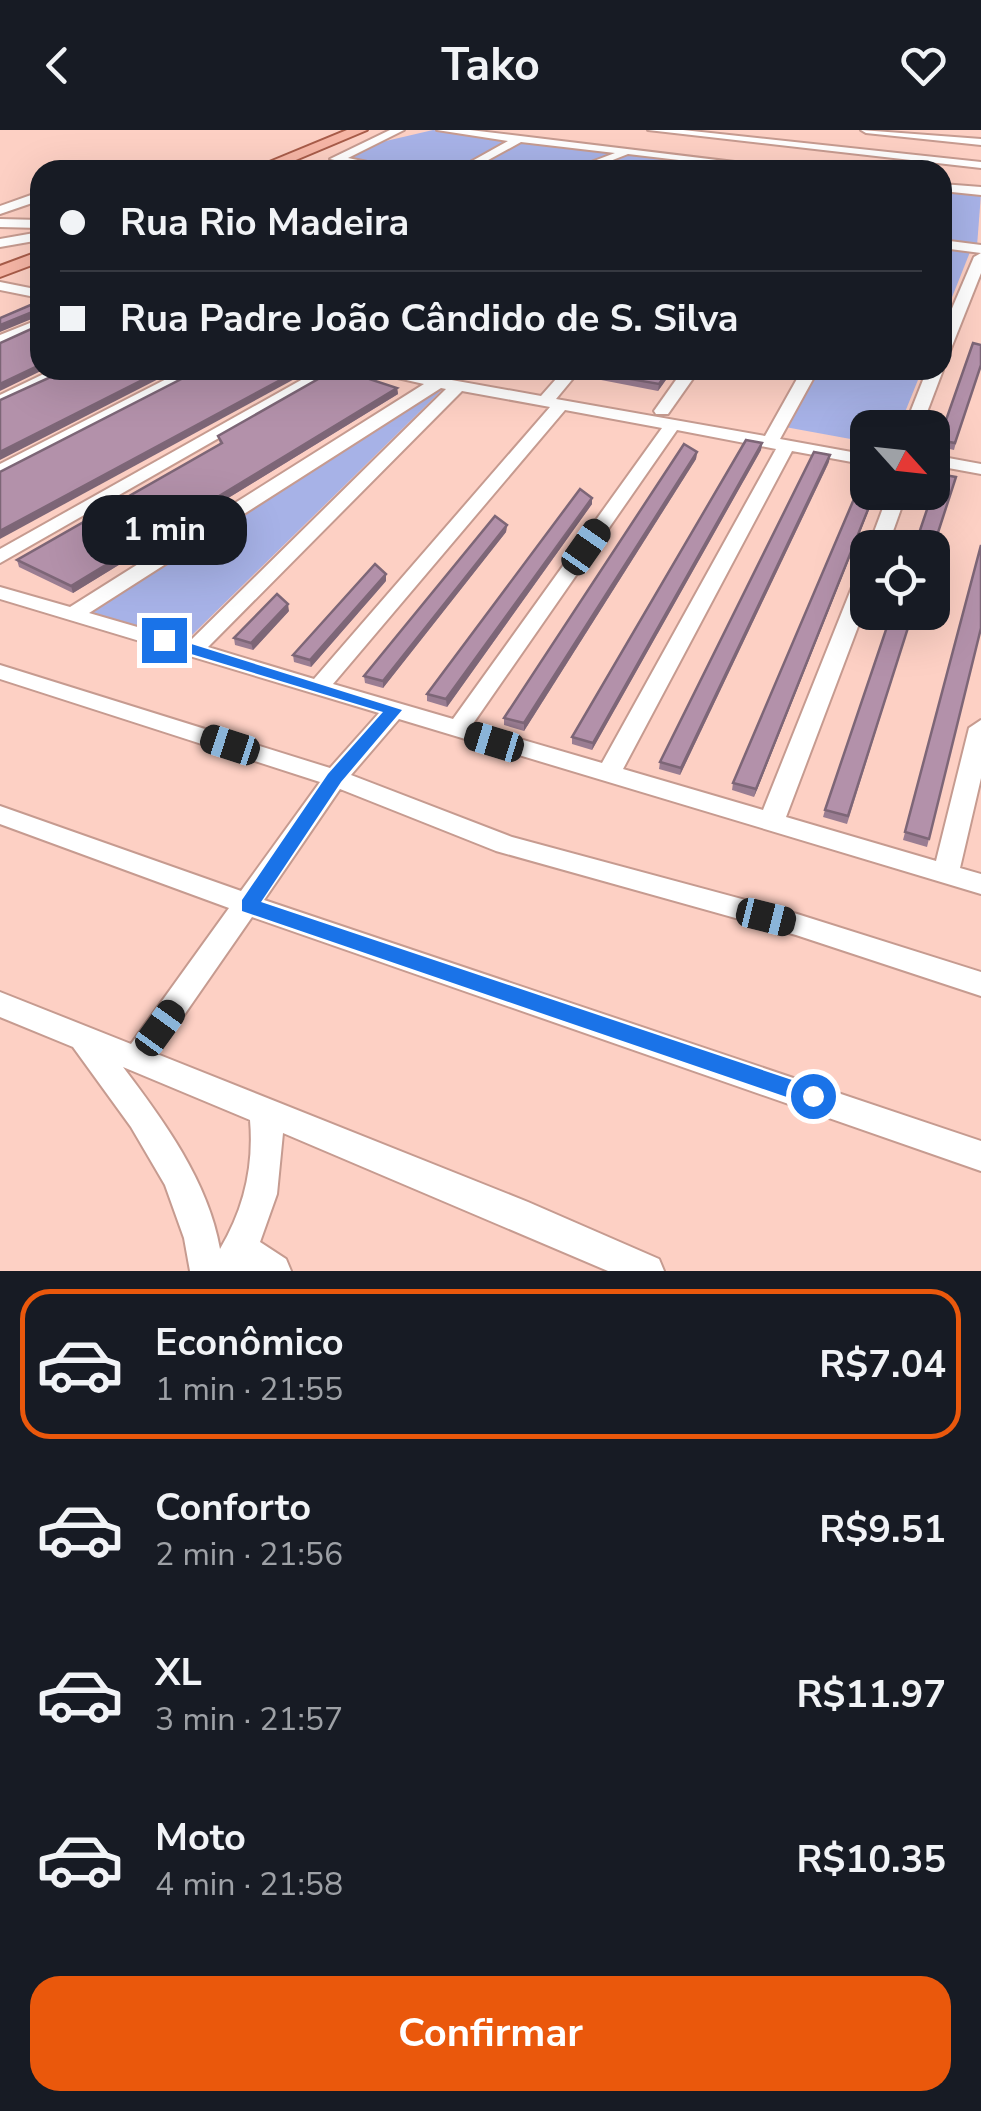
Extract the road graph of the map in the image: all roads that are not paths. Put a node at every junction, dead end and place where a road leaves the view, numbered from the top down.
1 (360, 130) edge
2 (442, 130) edge
3 (653, 130) edge
4 (870, 130) edge
5 (412, 131) edge
6 (889, 131) edge
7 (697, 132) edge
8 (396, 133) edge
9 (519, 136) edge
10 (981, 142) edge
11 (631, 152) junction
12 (860, 152) junction
13 (876, 154) junction
14 (679, 157) junction
15 (284, 160) edge
16 (336, 160) edge
17 (479, 160) edge
18 (607, 160) edge
19 (677, 160) edge
20 (706, 160) edge
21 (856, 160) edge
22 (873, 160) edge
23 (928, 160) edge
24 (952, 163) edge
25 (981, 166) edge
26 (952, 188) edge
27 (981, 191) edge
28 (0, 192) edge
29 (30, 197) edge
30 (30, 199) edge
31 (0, 210) edge
32 (0, 224) edge
33 (30, 224) edge
34 (952, 246) edge
35 (981, 253) edge
36 (30, 260) edge
37 (3, 282) edge
38 (30, 291) edge
39 (30, 299) edge
40 (952, 327) edge
41 (30, 328) edge
42 (0, 341) edge
43 (43, 380) edge
44 (177, 380) edge
45 (312, 380) edge
46 (442, 380) edge
47 (444, 380) edge
48 (466, 380) edge
49 (565, 380) edge
50 (686, 380) edge
51 (805, 380) edge
52 (931, 380) edge
53 (553, 399) junction
54 (0, 401) edge
55 (919, 410) edge
56 (666, 418) junction
57 (777, 440) junction
58 (850, 446) edge
59 (850, 456) edge
60 (950, 463) edge
61 (981, 468) edge
62 (0, 471) edge
63 (950, 475) edge
64 (981, 480) edge
65 (0, 557) edge
66 (0, 593) edge
67 (73, 614) junction
68 (850, 619) edge
69 (194, 650) junction
70 (0, 672) edge
71 (320, 686) junction
72 (394, 710) junction
73 (981, 728) edge
74 (457, 730) junction
75 (607, 776) junction
76 (334, 778) junction
77 (0, 815) edge
78 (771, 823) junction
79 (946, 874) junction
80 (981, 884) edge
81 (249, 906) junction
82 (981, 984) edge
83 (0, 1004) edge
84 (82, 1036) junction
85 (138, 1058) junction
86 (265, 1111) junction
87 (981, 1156) edge
88 (233, 1260) edge
89 (207, 1271) edge
90 (274, 1271) edge
91 (647, 1271) edge

1 - 15 main road
2 - 9 street
3 - 7 street
4 - 6 street
4 - 12 street
5 - 8 street
6 - 10 street
6 - 13 street
7 - 12 street
7 - 14 street
8 - 16 street
9 - 11 street
9 - 17 street
11 - 14 street
11 - 18 street
12 - 13 street
12 - 21 street
13 - 22 street
13 - 23 street
14 - 19 street
14 - 20 street
24 - 25 street
26 - 27 street
28 - 29 street
30 - 31 street
32 - 33 street
34 - 35 street
35 - 40 street
36 - 37 main road
37 - 38 street
37 - 39 street
41 - 42 street
43 - 54 street
44 - 62 street
45 - 65 street
46 - 67 street
47 - 69 street
48 - 53 street
49 - 53 street
50 - 56 street
51 - 57 street
52 - 55 street
53 - 56 street
53 - 71 street
56 - 57 street
56 - 74 street
57 - 58 street
57 - 59 street
57 - 75 street
60 - 61 street
63 - 64 street
66 - 67 street
67 - 69 street
68 - 78 street
69 - 71 street
70 - 76 street
71 - 72 street
72 - 74 street
72 - 76 street
73 - 79 street
74 - 75 street
75 - 78 street
76 - 81 street
76 - 82 street
77 - 81 street
78 - 79 street
79 - 80 street
81 - 85 street
81 - 87 street
83 - 84 street
84 - 85 street
84 - 89 street
85 - 86 street
86 - 88 street
86 - 91 street
88 - 90 street

